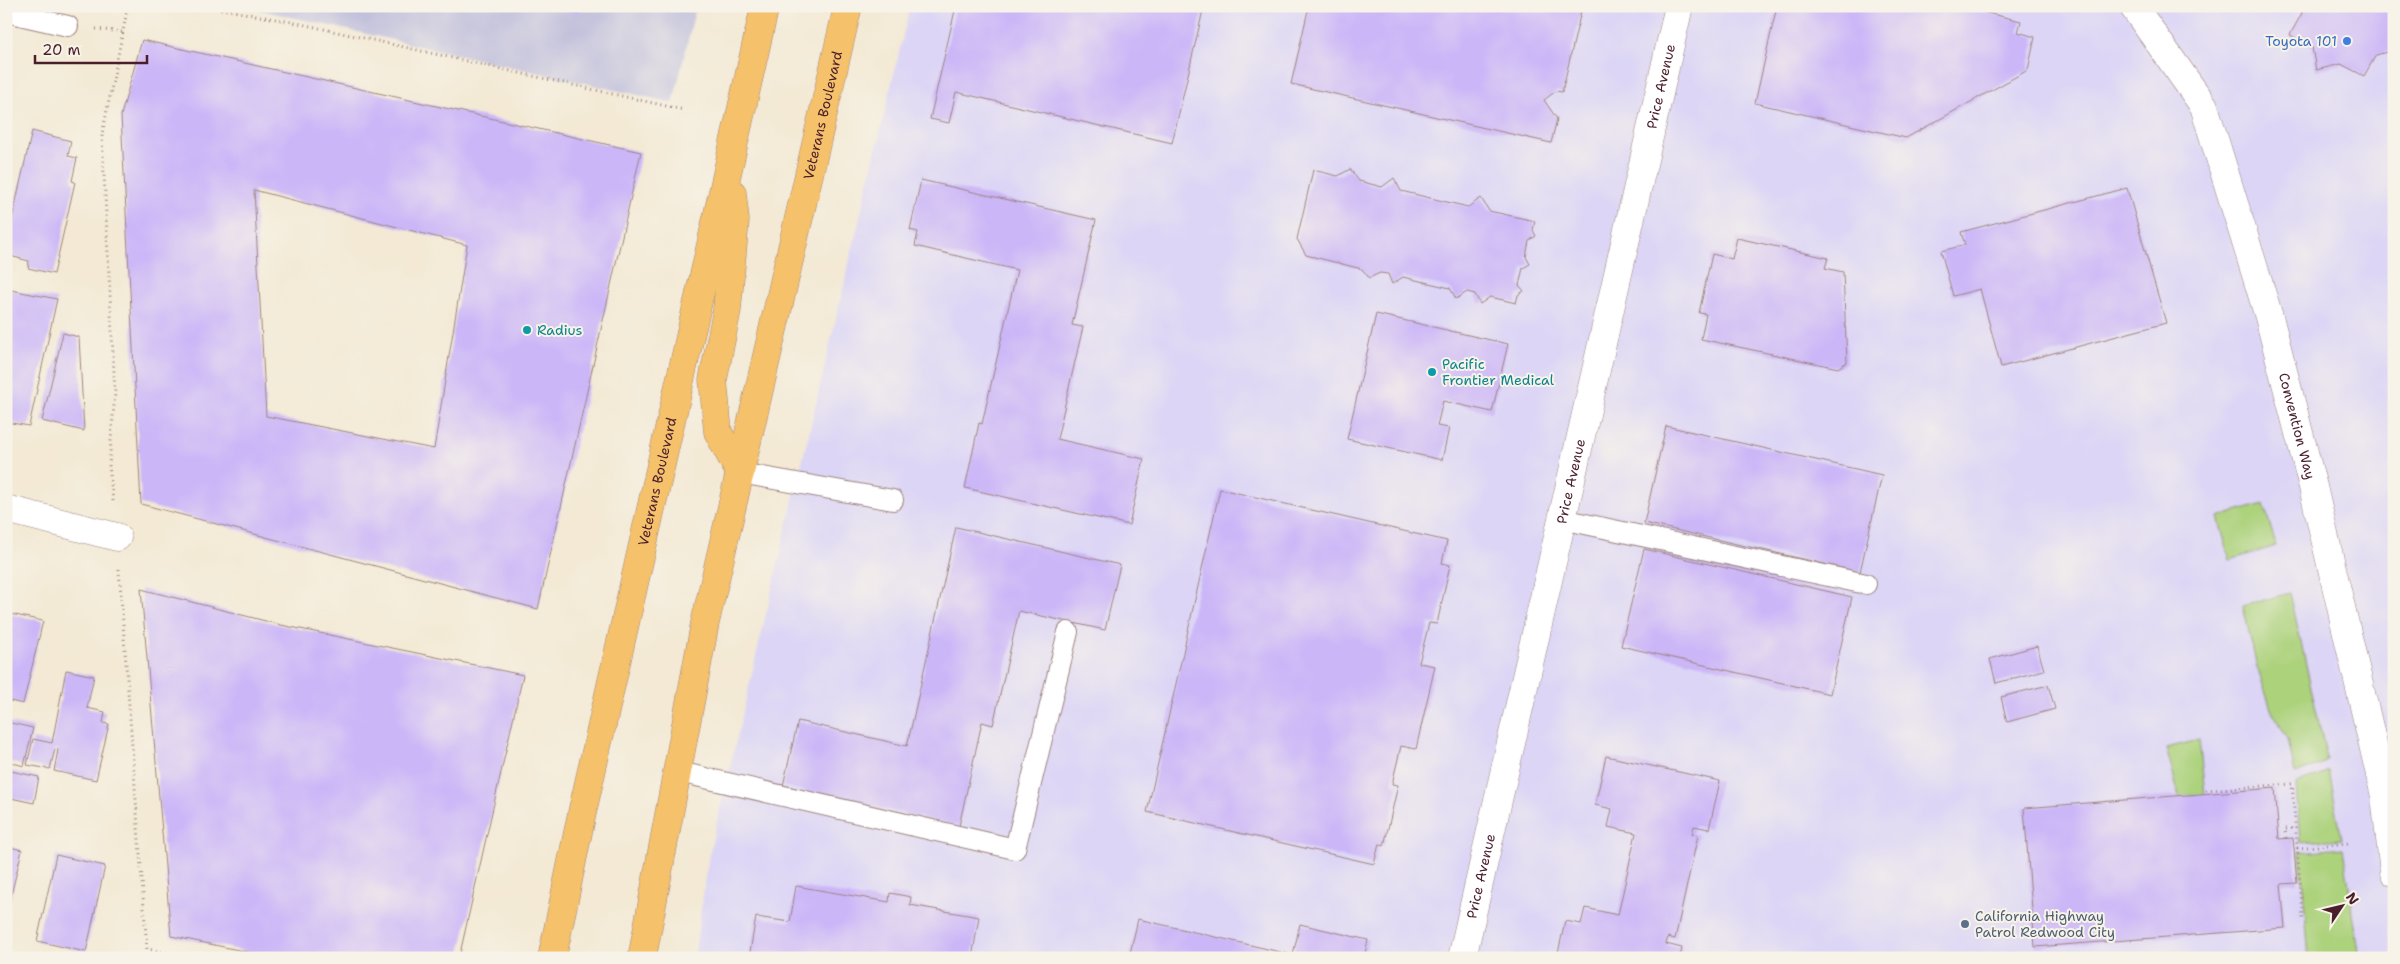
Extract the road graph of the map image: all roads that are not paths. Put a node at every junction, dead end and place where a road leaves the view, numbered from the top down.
1 (765, 6) edge
2 (848, 6) edge
3 (1679, 6) edge
4 (2133, 6) edge
5 (6, 12) edge
6 (68, 26) dead end
7 (730, 162) junction
8 (740, 473) junction
9 (893, 500) dead end
10 (6, 509) edge
11 (1562, 519) junction
12 (117, 537) road end
13 (1866, 584) dead end
14 (1068, 632) dead end
15 (679, 772) junction
16 (2394, 872) edge
17 (552, 958) edge
18 (642, 958) edge
19 (1462, 958) edge

1 - 7 main road, Veterans Boulevard
2 - 8 main road, Veterans Boulevard
3 - 11 street, Price Avenue
4 - 16 street, Convention Way
5 - 6 lane
7 - 8 main road
7 - 17 main road, Veterans Boulevard
8 - 9 lane
8 - 15 main road, Veterans Boulevard
10 - 12 street
11 - 13 lane
11 - 19 street, Price Avenue
14 - 15 lane
15 - 18 main road, Veterans Boulevard

